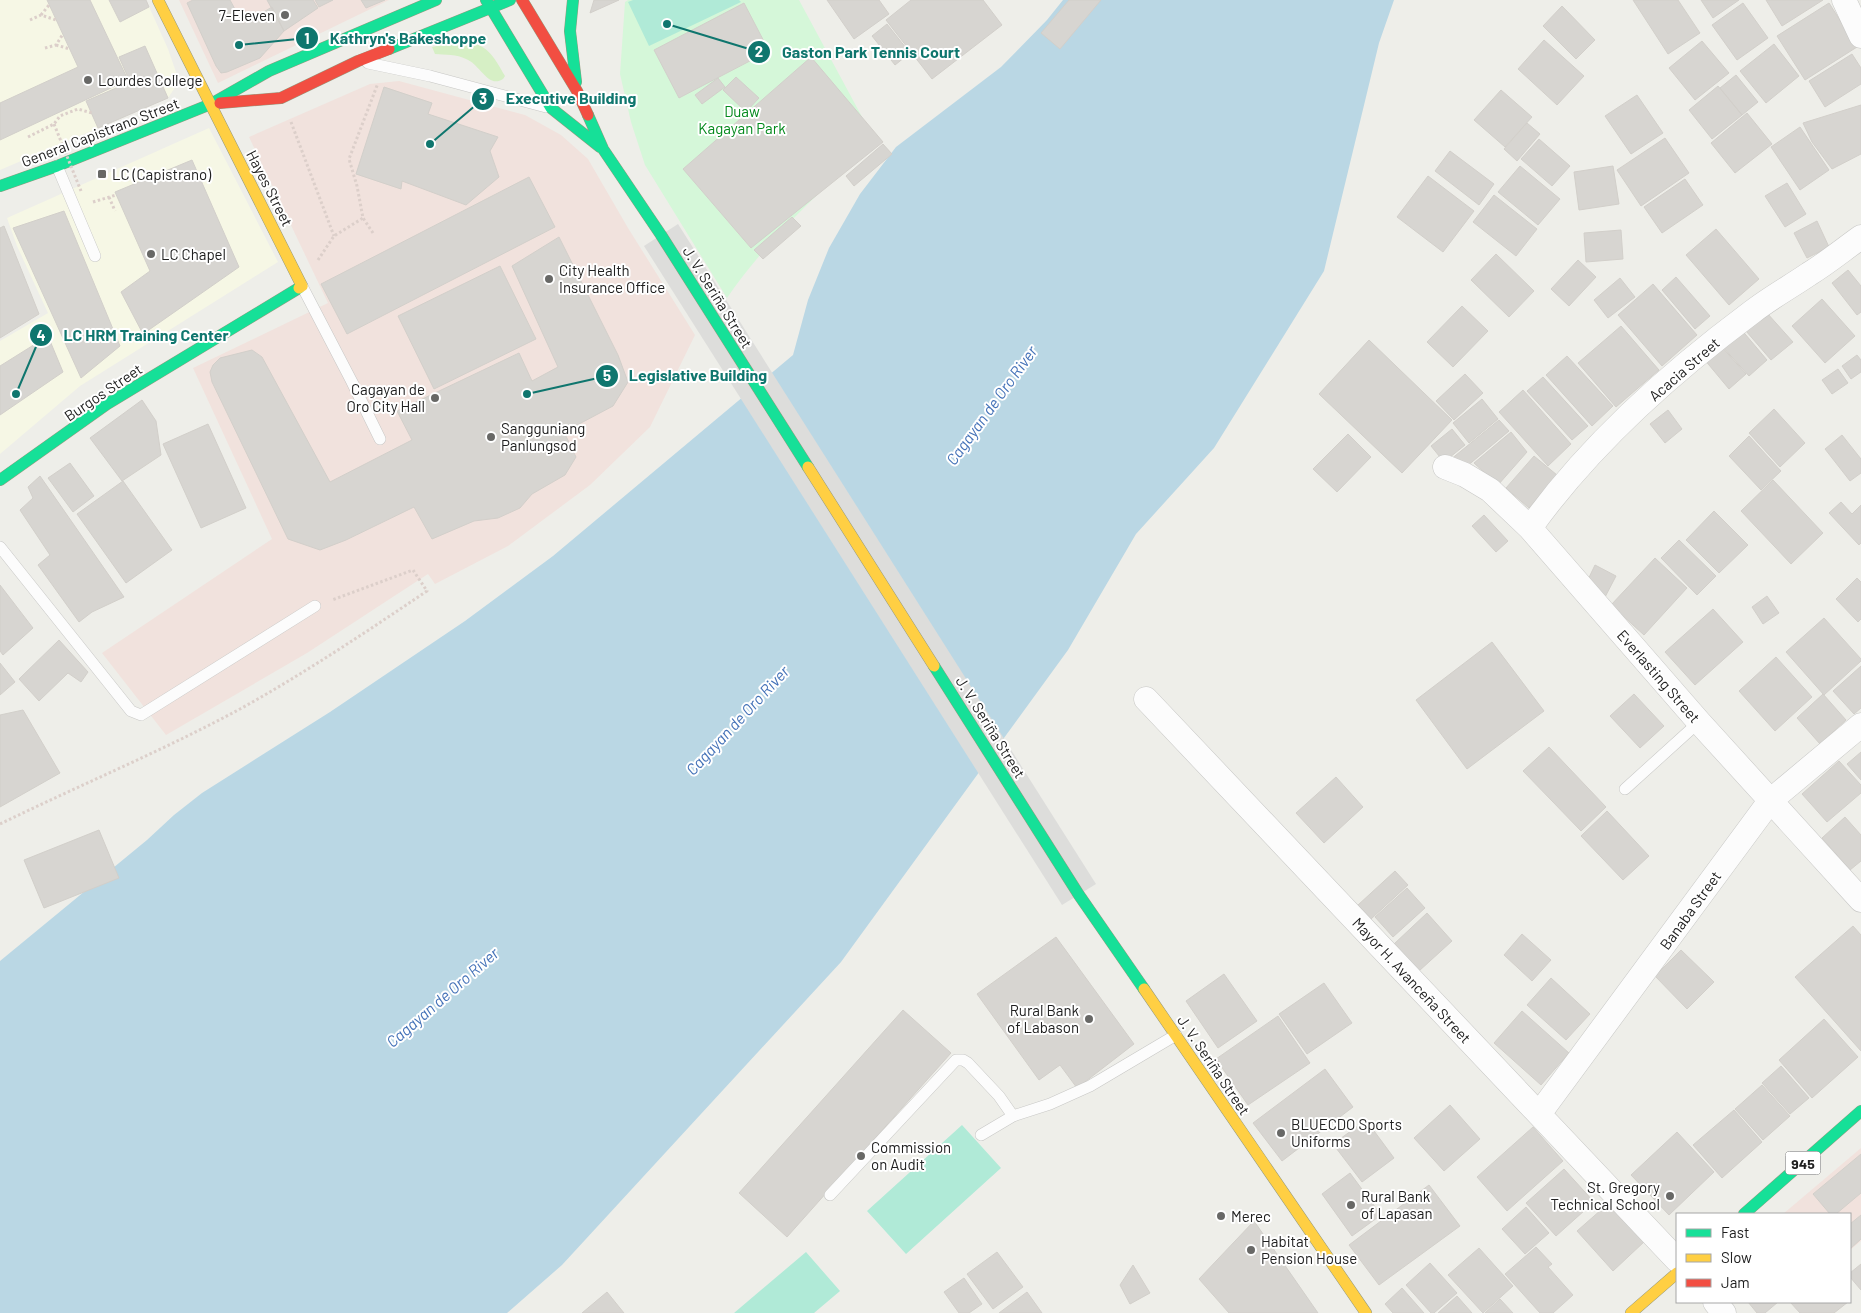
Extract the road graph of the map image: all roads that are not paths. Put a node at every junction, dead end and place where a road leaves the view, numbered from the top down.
1 (158, 0) edge
2 (436, 0) edge
3 (510, 0) edge
4 (522, 0) edge
5 (573, 0) edge
6 (1844, 0) edge
7 (488, 4) edge
8 (1861, 36) edge
9 (358, 61) junction
10 (577, 91) junction
11 (211, 104) junction
12 (551, 108) junction
13 (603, 149) junction
14 (57, 166) junction
15 (0, 186) edge
16 (1861, 237) edge
17 (95, 256) dead end
18 (302, 286) junction
19 (380, 439) dead end
20 (1445, 467) dead end
21 (0, 480) edge
22 (1530, 528) junction
23 (0, 547) edge
24 (315, 606) road end
25 (1146, 699) dead end
26 (1699, 722) junction
27 (1861, 725) edge
28 (1625, 789) dead end
29 (1770, 801) junction
30 (1861, 900) edge
31 (1176, 1035) junction
32 (1861, 1111) edge
33 (1539, 1114) junction
34 (1013, 1116) junction
35 (980, 1135) dead end
36 (830, 1195) dead end
37 (1745, 1213) edge
38 (1676, 1259) edge
39 (1676, 1274) edge
40 (1716, 1303) edge
41 (1366, 1313) edge
42 (1631, 1313) edge
43 (1724, 1313) edge

1 - 11 main road, Hayes Street
2 - 11 main road, General Capistrano Street
3 - 7 main road, General Capistrano Street
4 - 10 main road, J. V. Seriña Street
5 - 10 main road
6 - 8 street
7 - 9 main road, General Capistrano Street
7 - 12 main road, J. V. Seriña Street
9 - 11 main road, General Capistrano Street
9 - 12 lane
10 - 13 main road, J. V. Seriña Street
11 - 14 main road, General Capistrano Street
11 - 18 main road, Hayes Street
12 - 13 main road, J. V. Seriña Street
13 - 31 main road, J. V. Seriña Street
14 - 15 main road, General Capistrano Street
14 - 17 lane
16 - 22 street, Acacia Street
18 - 19 lane
18 - 21 main road, Burgos Street
20 - 22 street, Everlasting Street
22 - 26 street, Everlasting Street
23 - 24 lane
25 - 33 street, Mayor H. Avanceña Street
26 - 28 lane
26 - 29 street, Everlasting Street
27 - 29 street, Banaba Street
29 - 30 street, Everlasting Street
29 - 33 street, Banaba Street
31 - 34 lane
31 - 41 main road, J. V. Seriña Street
32 - 37 main road, 945
33 - 38 street, Mayor H. Avanceña Street
34 - 35 lane
34 - 36 lane
39 - 42 main road
40 - 43 street

